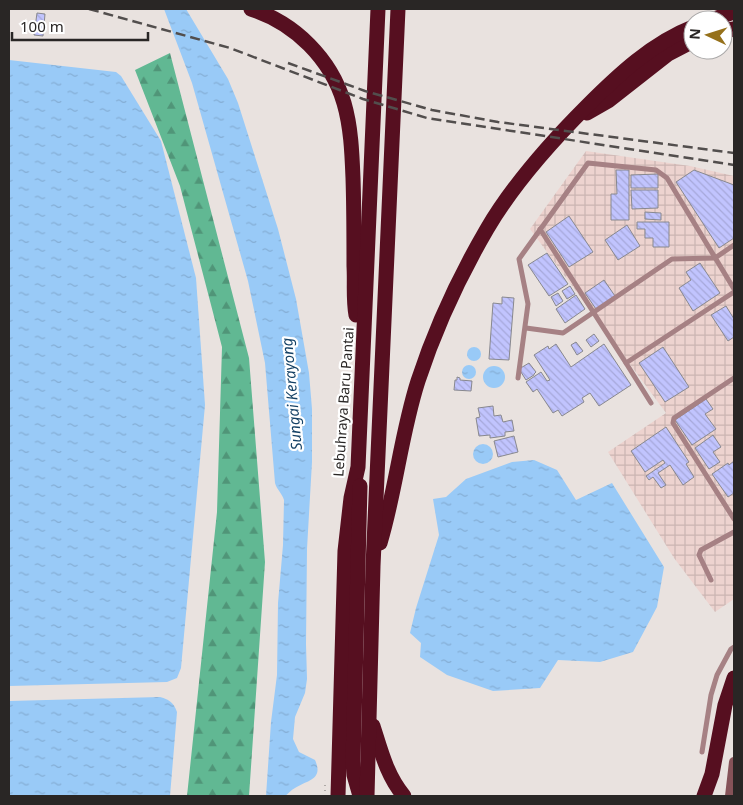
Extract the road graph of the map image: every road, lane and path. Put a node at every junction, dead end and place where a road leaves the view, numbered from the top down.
1 (251, 9) edge
2 (378, 9) edge
3 (398, 9) edge
4 (683, 32) edge
5 (683, 46) edge
6 (570, 124) junction
7 (540, 229) junction
8 (734, 245) edge
9 (715, 258) junction
10 (734, 290) edge
11 (594, 312) junction
12 (526, 328) junction
13 (364, 343) junction
14 (626, 363) junction
15 (518, 378) dead end
16 (734, 378) edge
17 (651, 403) dead end
18 (358, 467) junction
19 (734, 519) edge
20 (734, 532) edge
21 (373, 566) junction
22 (711, 580) dead end
23 (734, 647) edge
24 (734, 678) edge
25 (369, 712) junction
26 (702, 752) dead end
27 (734, 762) edge
28 (325, 784) dead end
29 (732, 794) edge
30 (325, 796) edge
31 (338, 796) edge
32 (360, 796) edge
33 (367, 796) edge
34 (404, 796) edge
35 (704, 796) edge

1 - 13 highway
2 - 13 highway, Lebuhraya Baru Pantai
3 - 21 highway
4 - 6 highway
5 - 6 highway
6 - 21 highway
7 - 9 lane
7 - 11 lane
7 - 12 lane
8 - 9 lane
9 - 10 lane
9 - 11 lane
10 - 14 lane
11 - 12 lane
11 - 14 lane
12 - 15 lane
13 - 18 highway, Lebuhraya Baru Pantai
14 - 17 lane
16 - 19 lane
18 - 31 highway, Lebuhraya Baru Pantai
18 - 32 highway
20 - 22 lane
21 - 25 highway
23 - 26 lane
24 - 35 highway
25 - 33 highway
25 - 34 highway
27 - 29 main road
28 - 30 path

